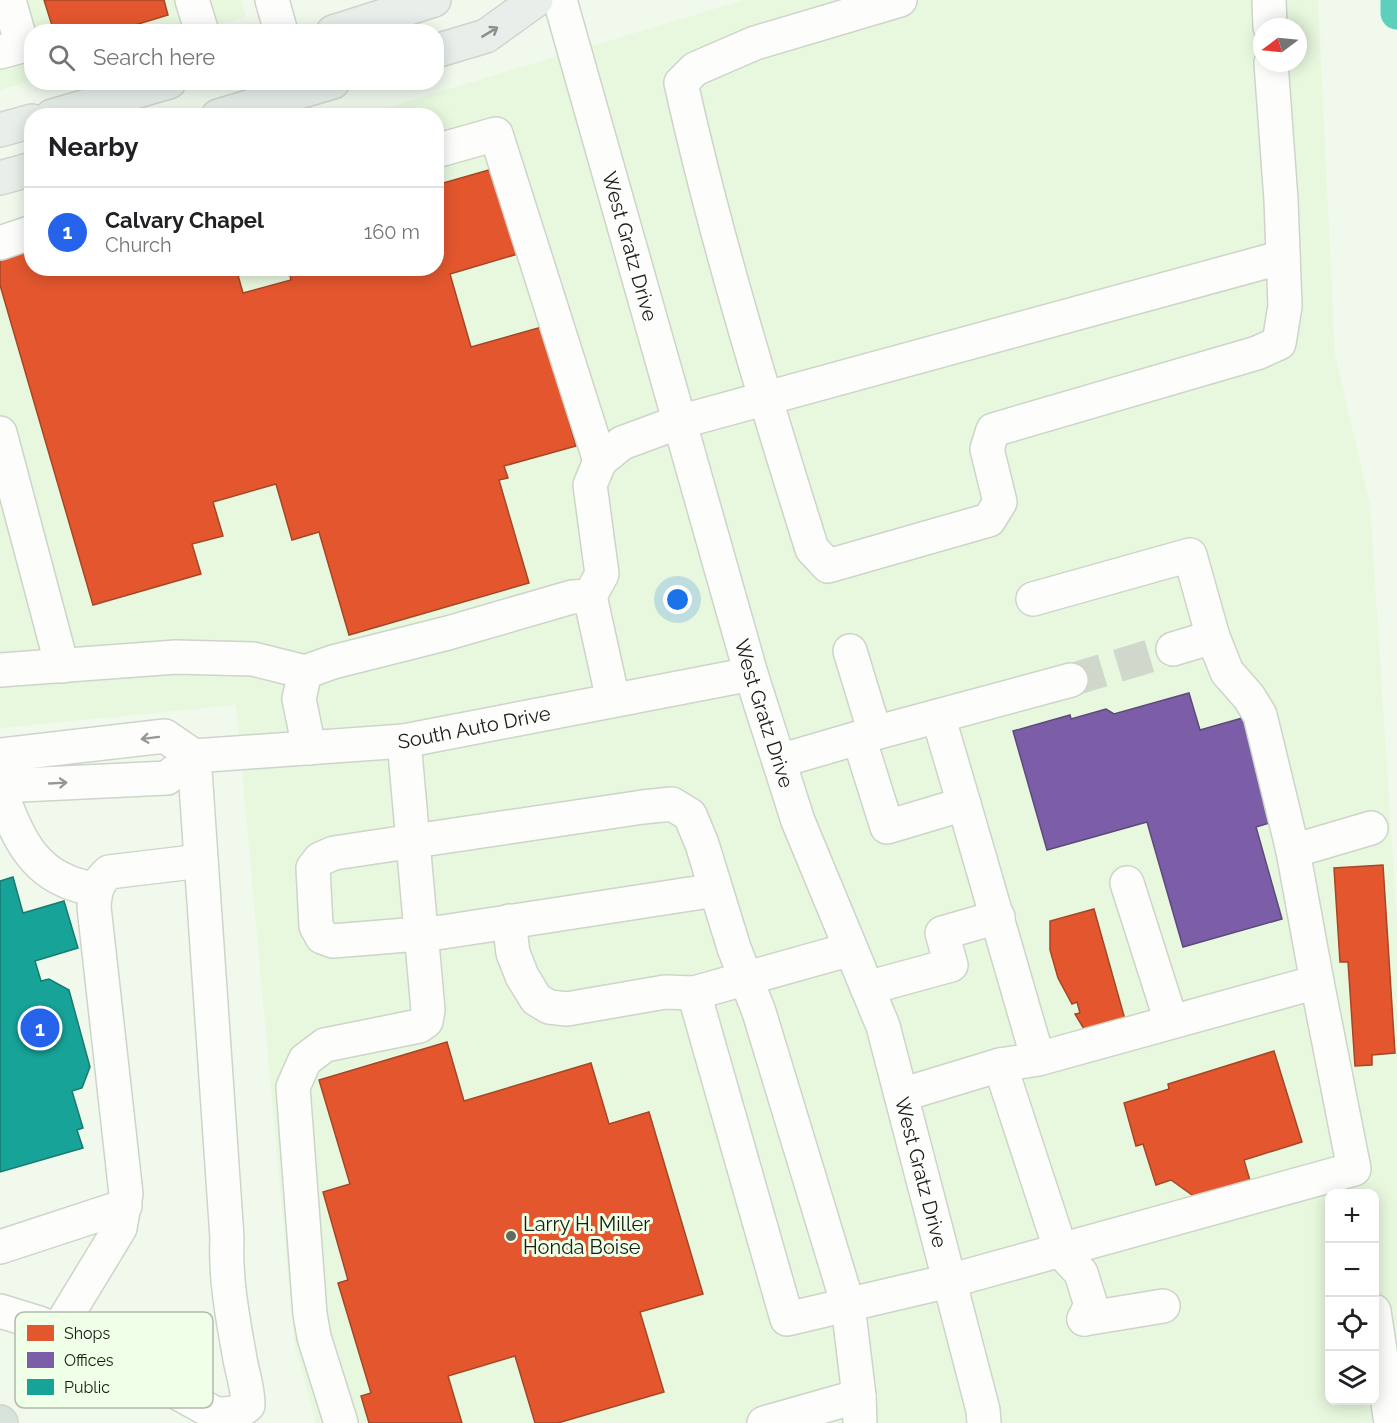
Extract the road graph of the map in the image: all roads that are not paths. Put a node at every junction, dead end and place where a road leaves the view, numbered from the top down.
1 (9, 0) edge
2 (192, 0) edge
3 (272, 0) edge
4 (434, 0) edge
5 (536, 0) edge
6 (560, 0) edge
7 (900, 0) edge
8 (1269, 0) edge
9 (1270, 18) edge
10 (199, 24) edge
11 (279, 24) edge
12 (358, 24) edge
13 (444, 49) edge
14 (0, 52) edge
15 (1272, 72) edge
16 (141, 90) edge
17 (291, 90) edge
18 (80, 108) edge
19 (241, 108) edge
20 (24, 123) edge
21 (0, 130) edge
22 (444, 149) edge
23 (24, 171) edge
24 (0, 178) edge
25 (24, 235) edge
26 (0, 243) edge
27 (1282, 257) junction
28 (765, 398) junction
29 (679, 422) junction
30 (0, 433) edge
31 (600, 461) junction
32 (13, 532) edge
33 (590, 596) junction
34 (1033, 599) dead end
35 (1213, 637) junction
36 (1173, 648) tunnel mouth
37 (850, 651) dead end
38 (62, 666) junction
39 (0, 670) edge
40 (305, 672) junction
41 (751, 674) junction
42 (1071, 680) tunnel mouth
43 (613, 700) junction
44 (938, 716) junction
45 (867, 735) junction
46 (404, 741) junction
47 (309, 748) junction
48 (0, 755) edge
49 (194, 756) junction
50 (779, 761) junction
51 (0, 788) edge
52 (964, 804) junction
53 (1371, 828) dead end
54 (413, 843) junction
55 (1293, 851) junction
56 (201, 861) junction
57 (1127, 883) dead end
58 (95, 890) junction
59 (716, 890) junction
60 (998, 917) junction
61 (509, 921) junction
62 (421, 933) junction
63 (851, 949) junction
64 (746, 979) junction
65 (1317, 982) junction
66 (867, 988) junction
67 (694, 993) junction
68 (1171, 1021) junction
69 (1038, 1059) junction
70 (1000, 1065) junction
71 (901, 1095) junction
72 (1356, 1181) edge
73 (125, 1206) junction
74 (0, 1247) edge
75 (1061, 1251) junction
76 (949, 1281) junction
77 (848, 1305) junction
78 (1163, 1306) dead end
79 (0, 1311) edge
80 (69, 1312) edge
81 (15, 1316) edge
82 (1379, 1346) edge
83 (205, 1408) edge
84 (859, 1409) edge
85 (341, 1423) edge
86 (764, 1423) edge
87 (984, 1423) edge
88 (1390, 1423) edge

1 - 14 street
2 - 10 street
3 - 11 street
4 - 12 main road
13 -> 5 main road
6 - 29 street, West Gratz Drive
7 - 28 street
8 - 9 street
15 - 27 street
16 - 18 main road
17 - 19 main road
20 - 21 main road
22 - 31 street
23 - 24 main road
25 - 26 street
27 - 28 street
27 - 28 street
28 - 29 street
29 - 31 street
29 - 41 street, West Gratz Drive
30 - 32 street
31 - 33 street
32 - 38 street
33 - 40 street
33 - 43 street
34 - 35 street
35 - 36 street
35 - 55 street
37 - 45 street
38 - 39 street
38 - 40 street
40 - 47 street
41 - 43 street, South Auto Drive
41 - 50 street, West Gratz Drive
42 - 44 street
43 - 46 street, South Auto Drive
44 - 45 street
44 - 52 street
45 - 50 street
45 - 52 street
46 - 47 street, South Auto Drive
46 - 54 street
47 - 49 street, South Auto Drive
49 -> 48 street
51 -> 49 street
49 - 56 street
50 - 63 street, West Gratz Drive
51 - 58 street
52 - 60 street
53 - 55 street
54 - 59 street
54 - 62 street
54 - 62 street
55 - 65 street
56 - 58 street
56 - 83 street
57 - 68 street
58 - 73 street
59 - 61 street
59 - 64 street
60 - 66 street
60 - 69 street
61 - 62 street
61 - 67 street
62 - 85 street
63 - 64 street
63 - 66 street, West Gratz Drive
64 - 67 street
64 - 77 street
65 - 68 street
65 - 72 street
66 - 71 street, West Gratz Drive
67 - 77 street
68 - 69 street
69 - 70 street
70 - 71 street
70 - 75 street
71 - 76 street, West Gratz Drive
72 - 75 street
73 - 74 street
73 - 80 street
75 - 76 street
75 - 78 street
76 - 77 street
76 - 87 street, West Gratz Drive
77 - 84 street
79 - 81 street
82 - 88 street
84 - 86 street

